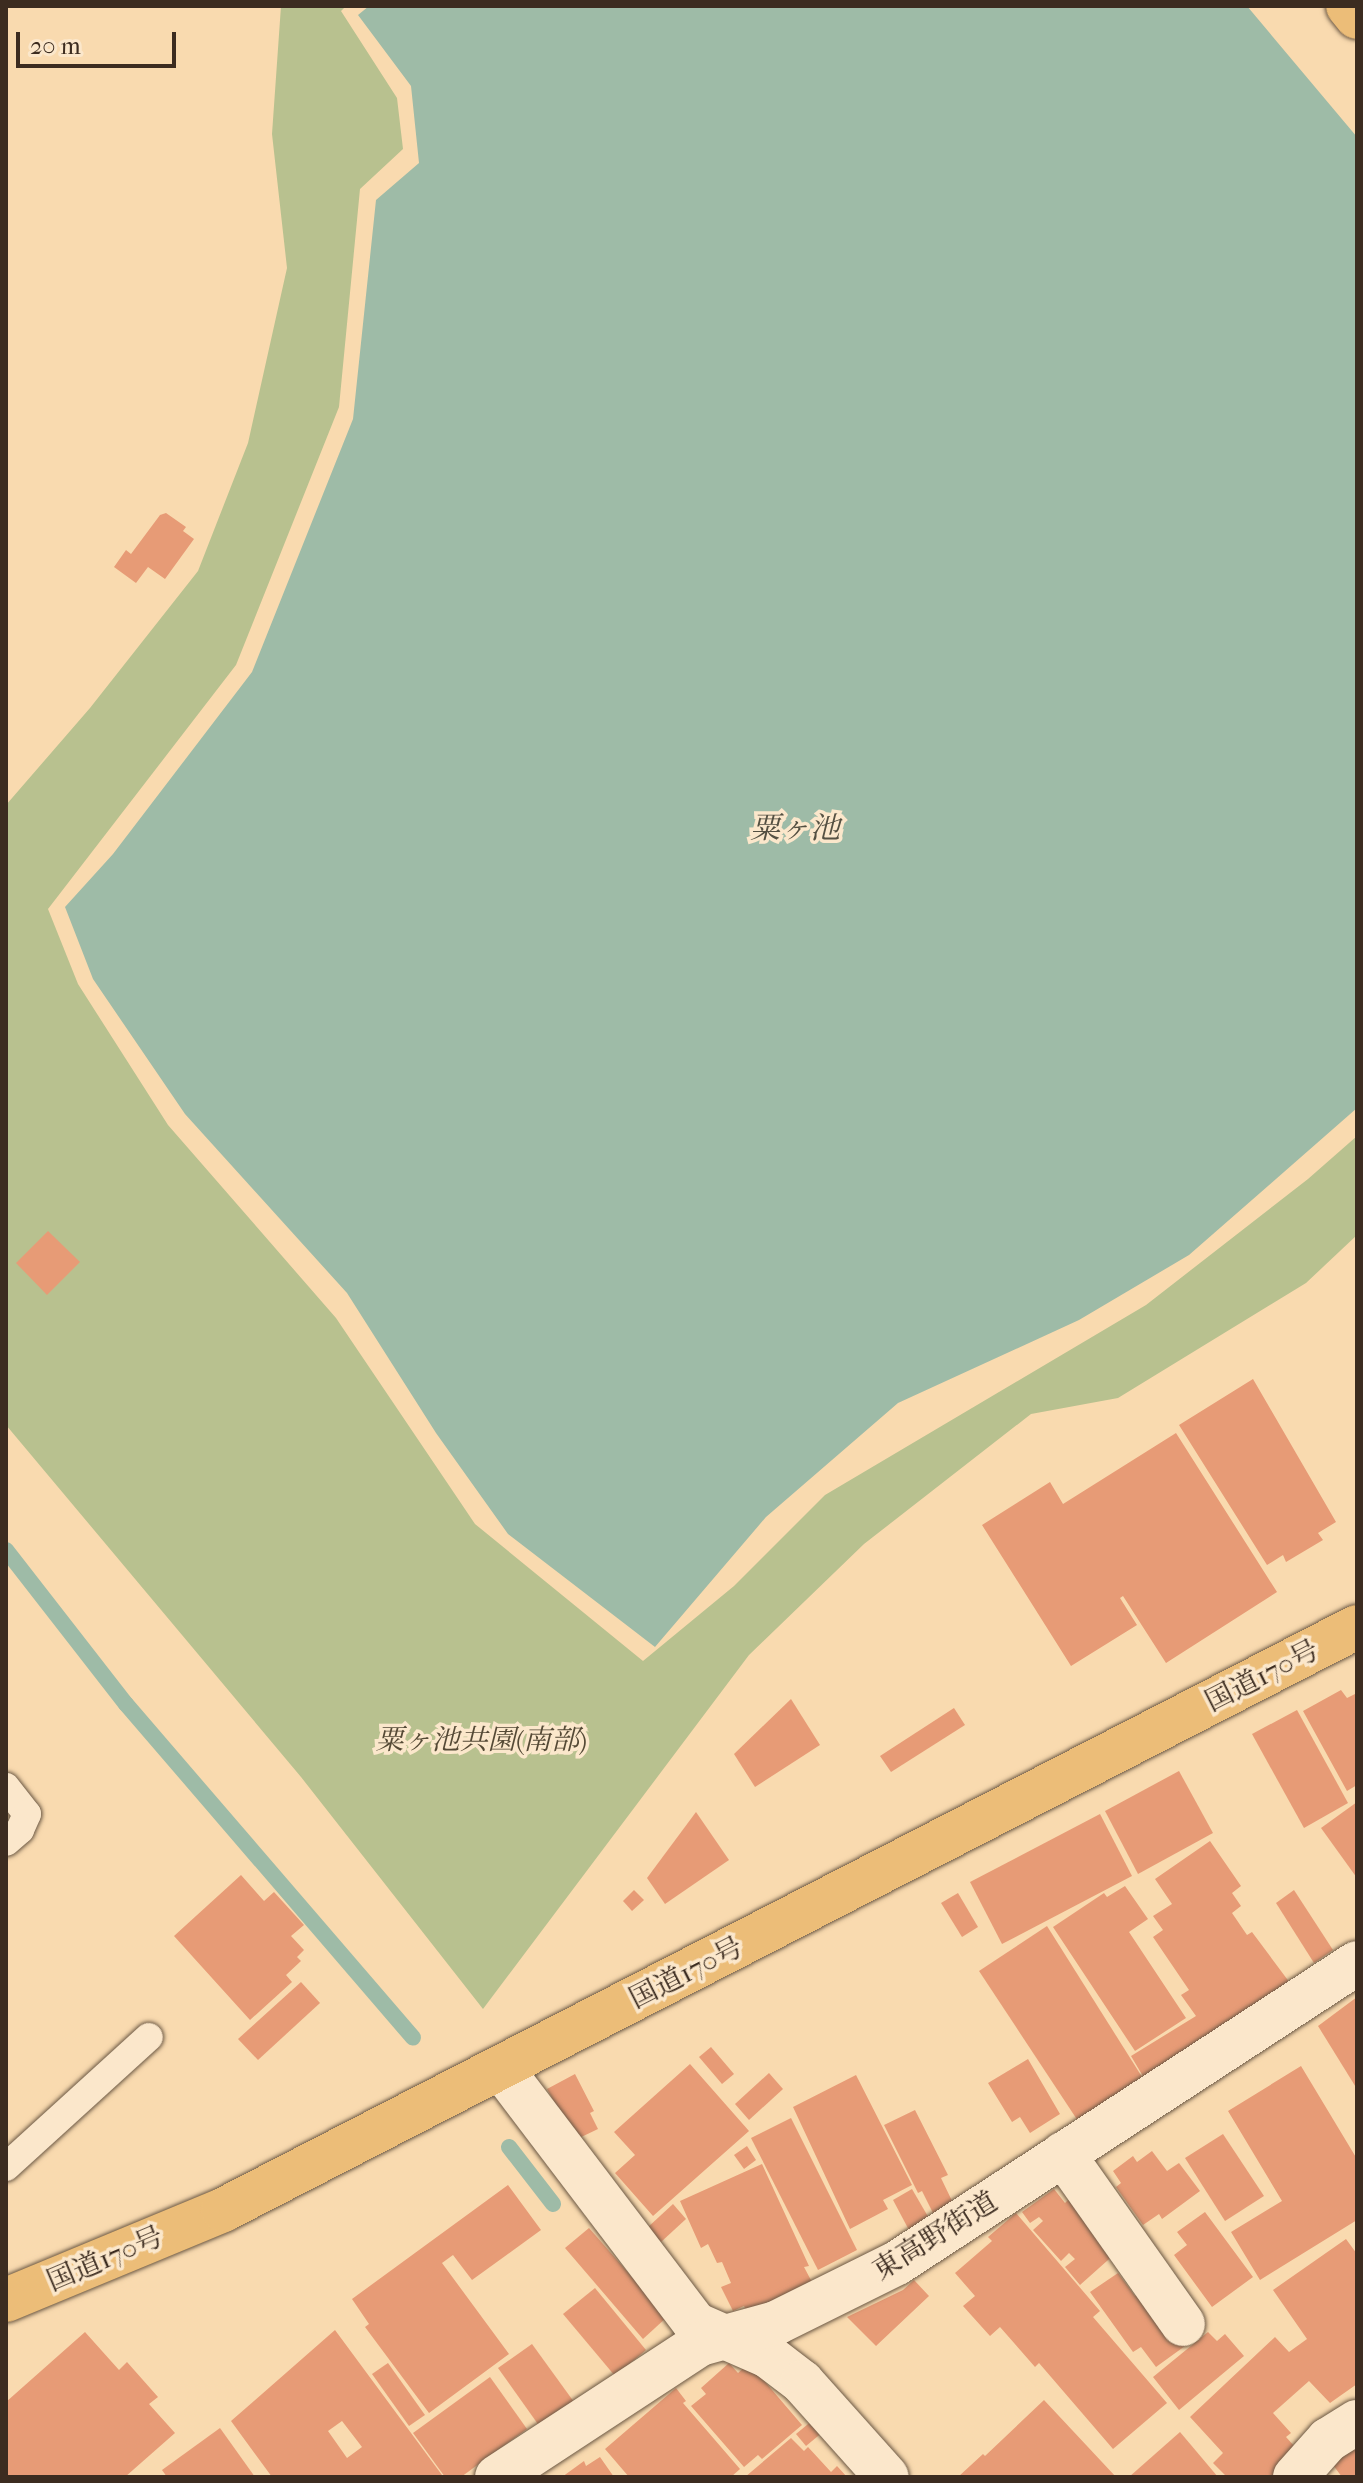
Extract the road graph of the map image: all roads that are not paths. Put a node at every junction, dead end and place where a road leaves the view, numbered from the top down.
1 (1348, 6) edge
2 (1357, 17) edge
3 (1357, 1627) edge
4 (6, 1787) edge
5 (6, 1842) edge
6 (1357, 1963) edge
7 (149, 2037) dead end
8 (501, 2068) junction
9 (1063, 2154) junction
10 (6, 2167) edge
11 (6, 2300) edge
12 (1183, 2324) dead end
13 (723, 2337) junction
14 (1357, 2422) edge
15 (497, 2477) edge
16 (887, 2477) edge
17 (1295, 2477) edge

1 - 2 main road
3 - 8 main road, 国道170号
4 - 5 lane
6 - 9 street, 東高野街道
7 - 10 lane
8 - 11 main road, 国道170号
8 - 13 street
9 - 12 street
9 - 13 street, 東高野街道
13 - 15 street, 東高野街道
13 - 16 street
14 - 17 street

